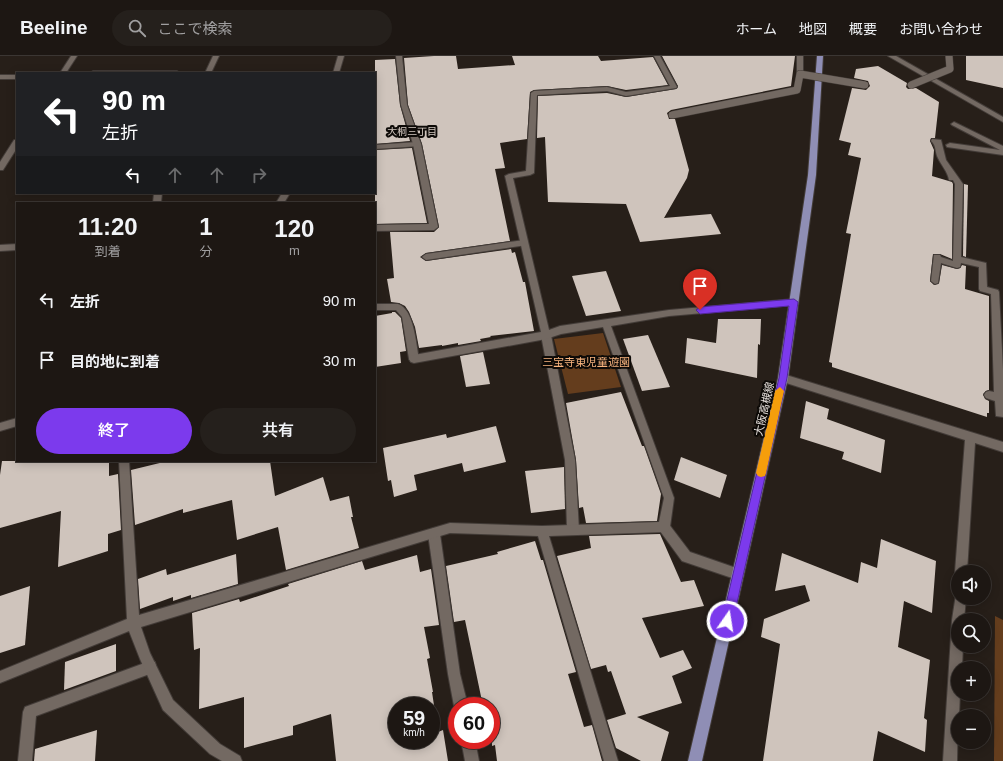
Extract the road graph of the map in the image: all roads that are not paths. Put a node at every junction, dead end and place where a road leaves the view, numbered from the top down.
1 (74, 56) edge
2 (216, 56) edge
3 (341, 56) edge
4 (399, 56) edge
5 (657, 56) edge
6 (800, 56) edge
7 (820, 56) edge
8 (891, 56) edge
9 (949, 56) edge
10 (64, 72) edge
11 (208, 72) edge
12 (336, 72) edge
13 (800, 74) junction
14 (0, 77) edge
15 (16, 77) edge
16 (865, 85) dead end
17 (910, 85) dead end
18 (672, 115) dead end
19 (1003, 120) edge
20 (954, 124) dead end
21 (935, 141) dead end
22 (16, 143) edge
23 (417, 144) junction
24 (950, 145) dead end
25 (376, 147) edge
26 (1003, 149) edge
27 (1003, 153) edge
28 (3, 158) edge
29 (0, 168) edge
30 (376, 228) edge
31 (524, 243) junction
32 (16, 247) edge
33 (0, 248) edge
34 (426, 257) dead end
35 (957, 259) junction
36 (935, 281) dead end
37 (794, 302) junction
38 (376, 307) edge
39 (606, 324) junction
40 (546, 335) junction
41 (783, 378) junction
42 (990, 395) dead end
43 (1000, 398) junction
44 (1003, 414) edge
45 (16, 422) edge
46 (0, 427) edge
47 (970, 437) junction
48 (1003, 447) edge
49 (124, 462) edge
50 (664, 527) junction
51 (573, 530) junction
52 (542, 531) junction
53 (434, 534) junction
54 (961, 565) edge
55 (738, 574) junction
56 (133, 623) junction
57 (956, 653) edge
58 (150, 667) junction
59 (0, 677) edge
60 (459, 697) edge
61 (470, 749) edge
62 (24, 761) edge
63 (235, 761) edge
64 (472, 761) edge
65 (611, 761) edge
66 (695, 761) edge
67 (950, 761) edge

1 - 10 street
2 - 11 street
3 - 12 street
4 - 23 street
5 - 31 street
6 - 13 street
7 - 37 main road, 大阪高槻線
8 - 19 street
9 - 17 street, bridge
13 - 16 street, bridge
13 - 18 street, bridge
14 - 15 street
20 - 26 street
21 - 35 street
22 - 28 street
23 - 25 street
23 - 30 street
24 - 27 street
28 - 29 street
31 - 34 street
31 - 40 street
32 - 33 street
35 - 36 street
35 - 43 street
37 - 39 street
37 - 41 main road, 大阪高槻線
38 - 40 street
39 - 40 street
39 - 50 street
40 - 51 street
41 - 47 street
41 - 55 main road, 大阪高槻線
42 - 43 street
43 - 44 street
45 - 46 street
47 - 48 street
47 - 54 street
49 - 56 street
50 - 51 street
50 - 55 street
51 - 52 street
52 - 53 street
52 - 65 street
53 - 56 street
53 - 60 street
55 - 66 main road, 大阪高槻線
56 - 58 street
56 - 59 street
57 - 67 street
58 - 62 street
58 - 63 street
61 - 64 street

